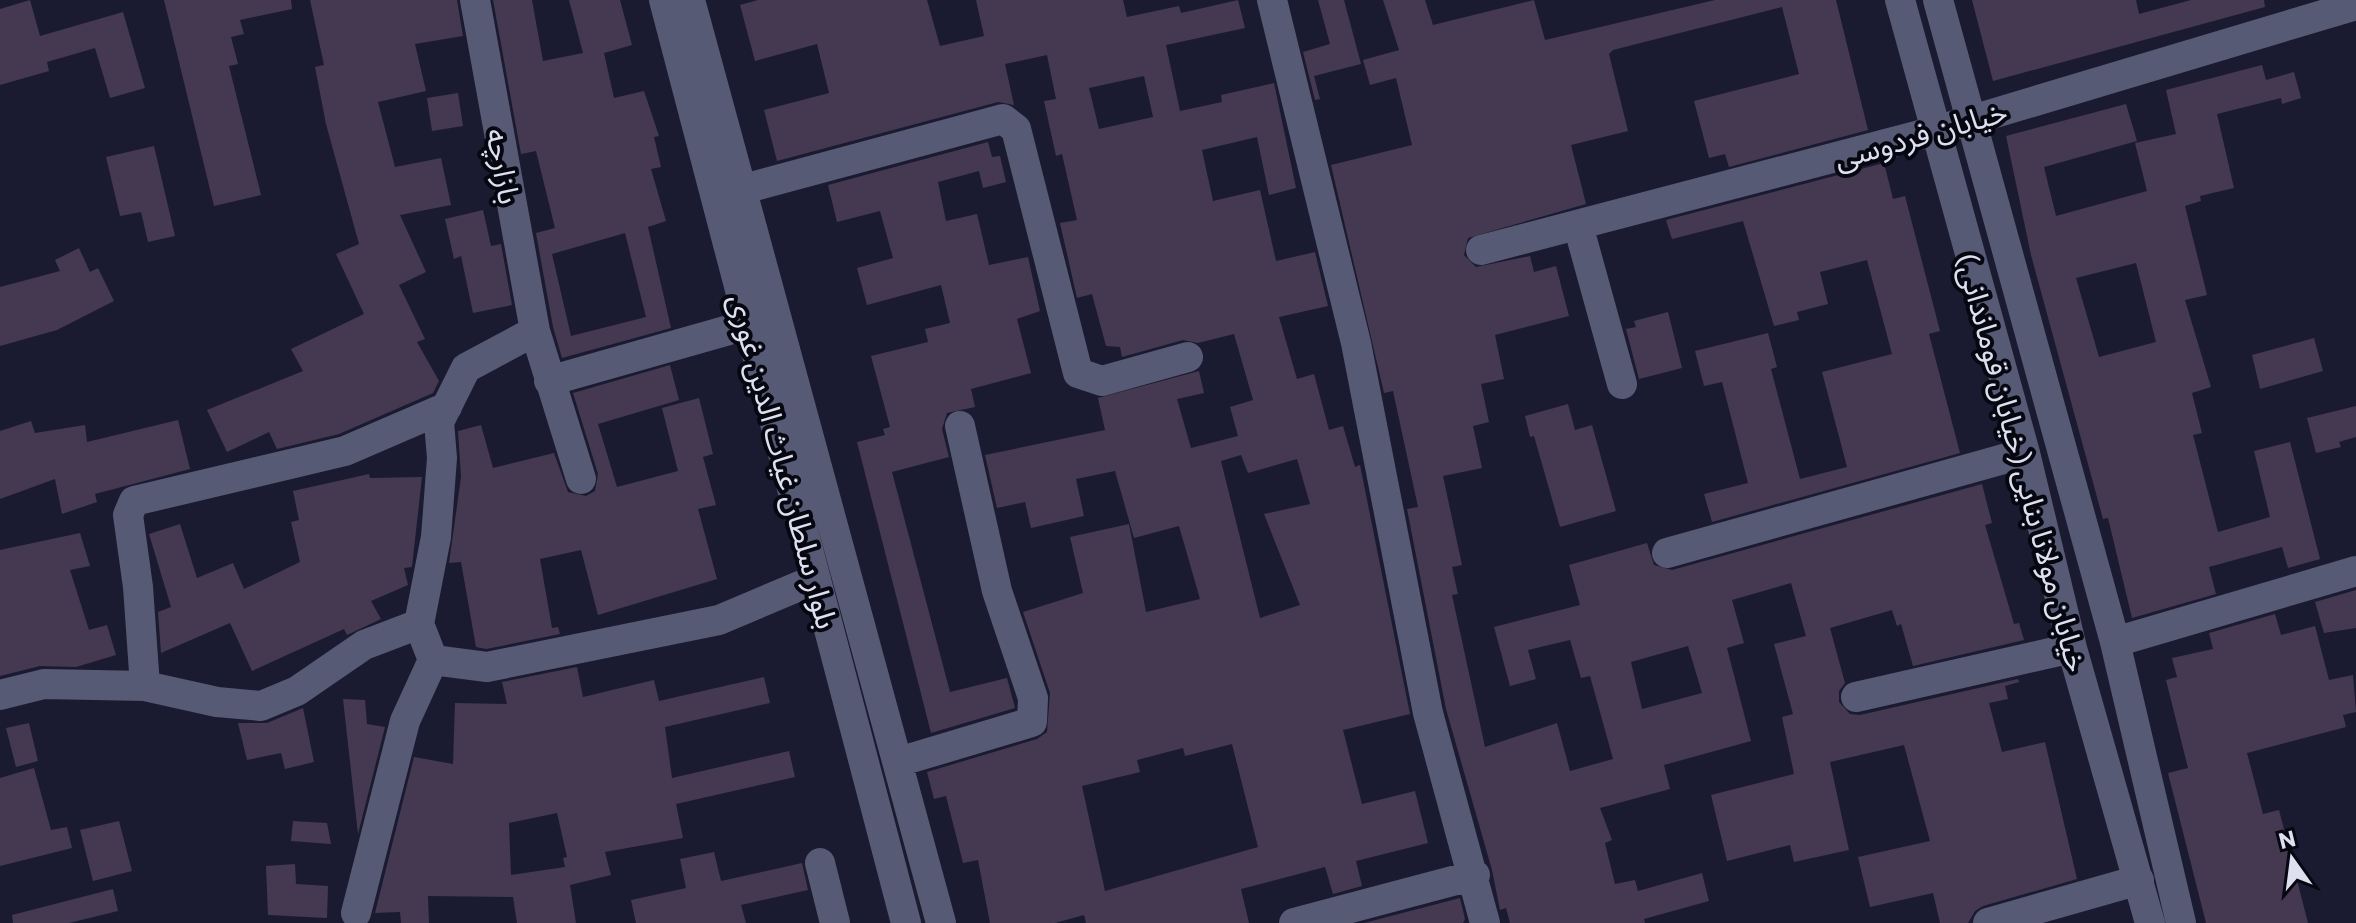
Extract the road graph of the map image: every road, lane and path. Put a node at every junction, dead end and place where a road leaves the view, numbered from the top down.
1 (475, 0) edge
2 (664, 0) edge
3 (690, 0) edge
4 (1272, 0) edge
5 (1900, 0) edge
6 (1938, 0) edge
7 (2356, 5) edge
8 (1973, 118) junction
9 (1935, 131) junction
10 (740, 190) junction
11 (1578, 225) junction
12 (1481, 250) dead end
13 (750, 324) junction
14 (535, 331) junction
15 (1188, 357) dead end
16 (549, 381) junction
17 (1622, 384) dead end
18 (447, 407) junction
19 (960, 426) dead end
20 (2025, 453) junction
21 (581, 479) dead end
22 (1667, 553) dead end
23 (2356, 571) edge
24 (816, 579) junction
25 (419, 624) junction
26 (2115, 642) junction
27 (2072, 648) junction
28 (433, 660) junction
29 (145, 686) junction
30 (0, 695) edge
31 (1856, 697) dead end
32 (898, 762) junction
33 (820, 863) dead end
34 (1475, 875) junction
35 (2139, 880) junction
36 (356, 913) dead end
37 (835, 923) edge
38 (906, 923) edge
39 (941, 923) edge
40 (1294, 923) edge
41 (1485, 923) edge
42 (1988, 923) edge
43 (2150, 923) edge
44 (2181, 923) edge

1 - 14 street, بازارچه
2 - 13 street, بلوار سلطان غیاث الدین غوری
3 - 10 street
4 - 34 street
5 - 9 street, خیابان مولانا بنایی (خیابان قوماندانی)
6 - 8 street, خیابان مولانا بنایی (خیابان قوماندانی)
7 - 8 street, خیابان فردوسی
8 - 9 street, خیابان فردوسی
8 - 26 street, خیابان مولانا بنایی (خیابان قوماندانی)
9 - 11 street, خیابان فردوسی
9 - 20 street, خیابان مولانا بنایی (خیابان قوماندانی)
10 - 15 street
10 - 32 street
11 - 12 street, خیابان فردوسی
11 - 17 street
13 - 16 street
13 - 24 street, بلوار سلطان غیاث الدین غوری
14 - 16 street, بازارچه
14 - 18 street
16 - 21 street, بازارچه
18 - 25 street
18 - 29 street
19 - 32 street
20 - 22 street
20 - 27 street, خیابان مولانا بنایی (خیابان قوماندانی)
23 - 26 street
24 - 28 street
24 - 38 street, بلوار سلطان غیاث الدین غوری
25 - 28 street
25 - 29 street
26 - 44 street, خیابان مولانا بنایی (خیابان قوماندانی)
27 - 31 street
27 - 35 street, خیابان مولانا بنایی (خیابان قوماندانی)
28 - 36 street
29 - 30 street
32 - 39 street
33 - 37 street
34 - 40 street
34 - 41 street
35 - 42 street
35 - 43 street, خیابان مولانا بنایی (خیابان قوماندانی)

